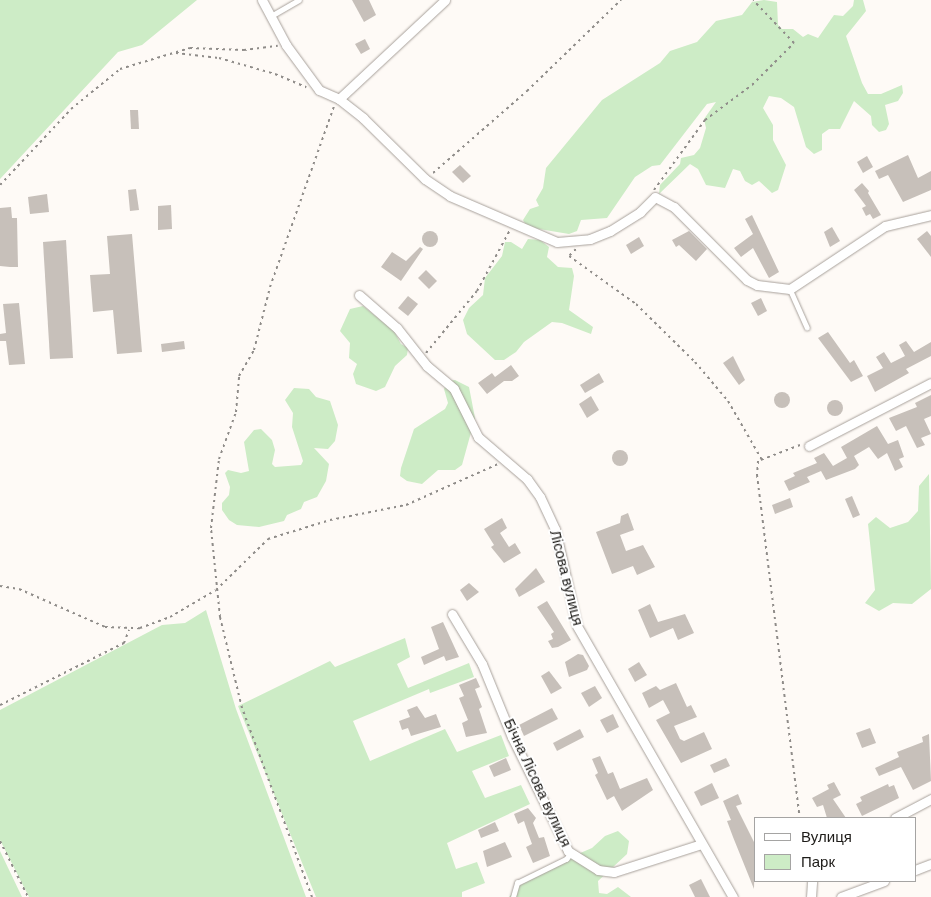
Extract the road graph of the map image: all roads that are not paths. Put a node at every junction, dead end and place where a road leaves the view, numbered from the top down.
1 (262, 0) edge
2 (299, 0) edge
3 (445, 0) edge
4 (270, 17) junction
5 (339, 99) junction
6 (931, 214) edge
7 (790, 289) junction
8 (359, 295) dead end
9 (807, 327) dead end
10 (931, 383) edge
11 (809, 446) road end
12 (452, 614) dead end
13 (931, 800) edge
14 (897, 817) edge
15 (701, 844) junction
16 (571, 853) junction
17 (931, 864) edge
18 (916, 870) edge
19 (812, 882) edge
20 (881, 882) edge
21 (513, 897) edge
22 (733, 897) edge
23 (811, 897) edge
24 (840, 897) edge

1 - 4 street
2 - 4 lane
3 - 5 street
4 - 5 street
5 - 7 street
6 - 7 street
7 - 9 lane
8 - 15 street, Лісова вулиця
10 - 11 street
12 - 16 street, Бічна Лісова вулиця
13 - 14 street
15 - 16 street, Бічна Лісова вулиця
15 - 22 street, Лісова вулиця
16 - 21 lane
17 - 18 street
19 - 23 street
20 - 24 street

